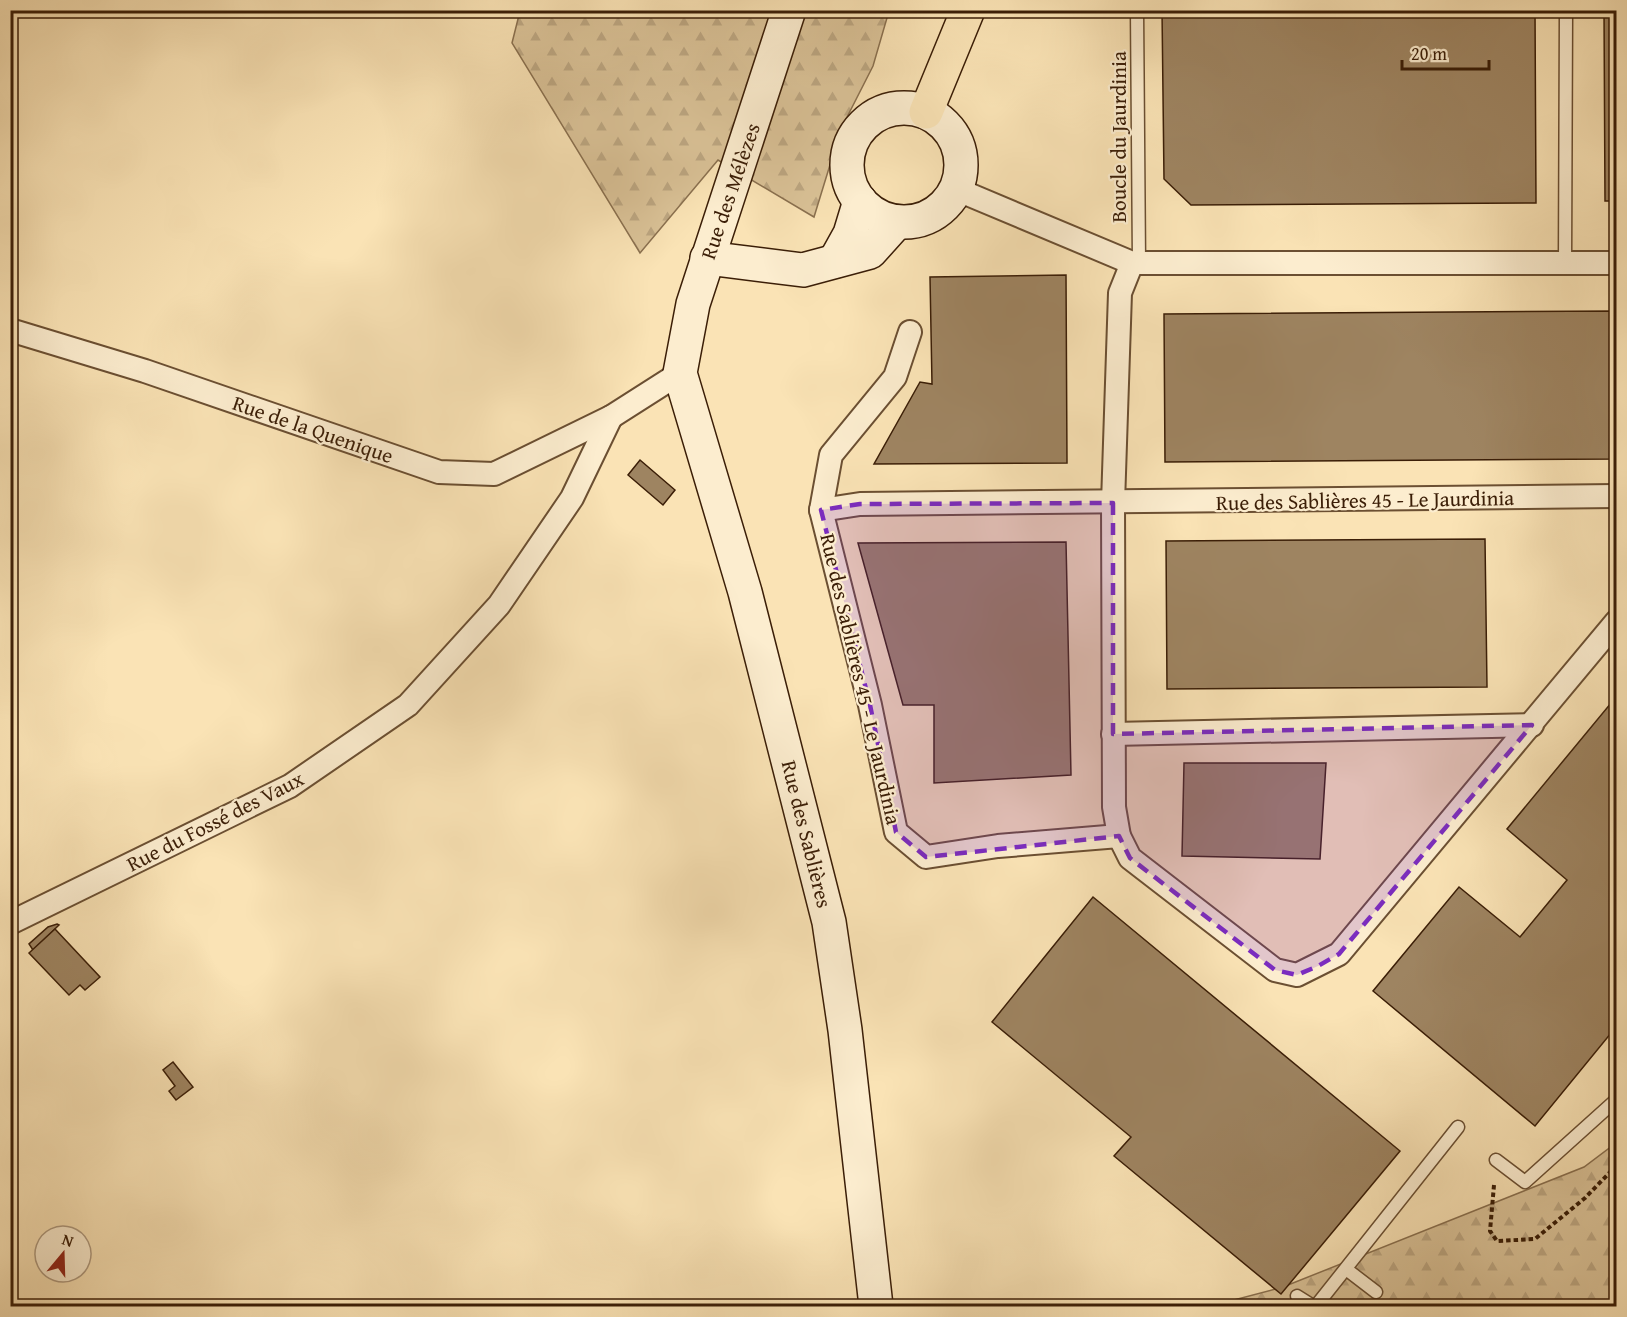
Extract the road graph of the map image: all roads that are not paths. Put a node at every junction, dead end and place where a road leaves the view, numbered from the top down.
1 (789, 10) edge
2 (968, 10) edge
3 (1137, 10) edge
4 (1566, 10) edge
5 (926, 112) junction
6 (958, 185) junction
7 (860, 201) junction
8 (897, 222) junction
9 (707, 258) junction
10 (835, 261) junction
11 (1135, 263) junction
12 (1617, 263) edge
13 (1565, 264) junction
14 (10, 330) edge
15 (910, 332) dead end
16 (680, 373) junction
17 (611, 417) junction
18 (1617, 496) edge
19 (1113, 503) junction
20 (821, 510) junction
21 (1617, 622) edge
22 (1532, 725) junction
23 (1113, 734) junction
24 (1119, 836) junction
25 (10, 923) edge
26 (1617, 1100) edge
27 (1458, 1127) dead end
28 (1496, 1160) road end
29 (1346, 1269) junction
30 (1376, 1292) dead end
31 (1297, 1296) dead end
32 (876, 1306) edge
33 (1314, 1306) edge

1 - 9 street, Rue des Mélèzes
2 - 5 highway
3 - 11 lane, Boucle du Jaurdinia
4 - 13 lane
5 - 6 street
5 - 7 street
6 - 8 street
6 - 11 street
7 - 8 street
7 - 10 street
8 - 10 street
9 - 10 street
9 - 16 street, Rue des Mélèzes
11 - 13 street
11 - 19 street
12 - 13 street
14 - 17 street, Rue de la Quenique
15 - 20 street, Rue des Sablières 45 - Le Jaurdinia
16 - 17 street
16 - 32 street, Rue des Sablières
17 - 25 street, Rue du Fossé des Vaux
18 - 19 street, Rue des Sablières 45 - Le Jaurdinia
19 - 20 street, Rue des Sablières 45 - Le Jaurdinia
19 - 23 street
20 - 24 street, Rue des Sablières 45 - Le Jaurdinia
21 - 22 street
22 - 23 street
22 - 24 street
23 - 24 street
26 - 28 lane
27 - 29 lane
29 - 30 lane
29 - 33 lane
31 - 33 lane

